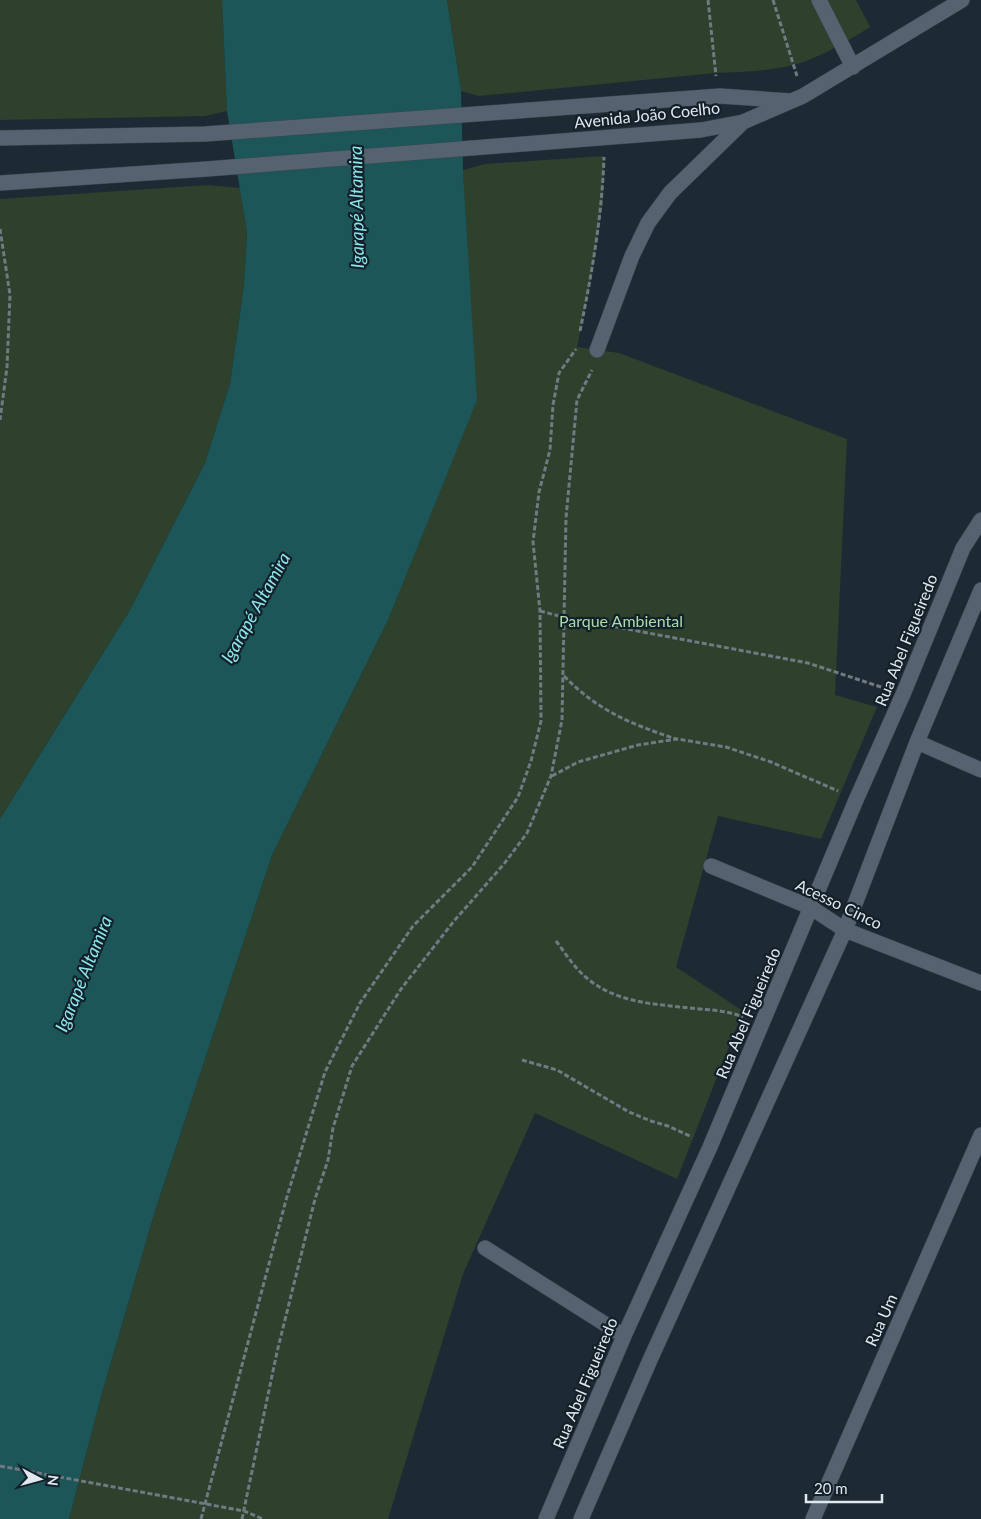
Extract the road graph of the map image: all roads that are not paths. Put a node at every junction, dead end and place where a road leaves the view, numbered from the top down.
1 (818, 0) edge
2 (962, 0) edge
3 (853, 67) junction
4 (755, 98) junction
5 (798, 98) junction
6 (743, 122) junction
7 (0, 138) edge
8 (0, 183) edge
9 (598, 350) road end
10 (981, 520) edge
11 (981, 590) edge
12 (918, 742) junction
13 (981, 770) edge
14 (711, 866) dead end
15 (810, 907) junction
16 (845, 930) junction
17 (981, 983) edge
18 (981, 1135) edge
19 (485, 1248) dead end
20 (624, 1336) junction
21 (546, 1519) edge
22 (581, 1519) edge
23 (813, 1519) edge

1 - 3 street
2 - 3 street, Avenida João Coelho
3 - 5 street, Avenida João Coelho
4 - 5 street
4 - 6 street
4 - 7 street
5 - 6 street, Avenida João Coelho
6 - 8 street, Avenida João Coelho
6 - 9 street
10 - 15 street, Rua Abel Figueiredo
11 - 12 street
12 - 13 street
12 - 16 street
14 - 15 street, Acesso Cinco
15 - 16 street, Acesso Cinco
15 - 20 street, Rua Abel Figueiredo
16 - 17 street, Acesso Cinco
16 - 22 street
18 - 23 street, Rua Um
19 - 20 street
20 - 21 street, Rua Abel Figueiredo

